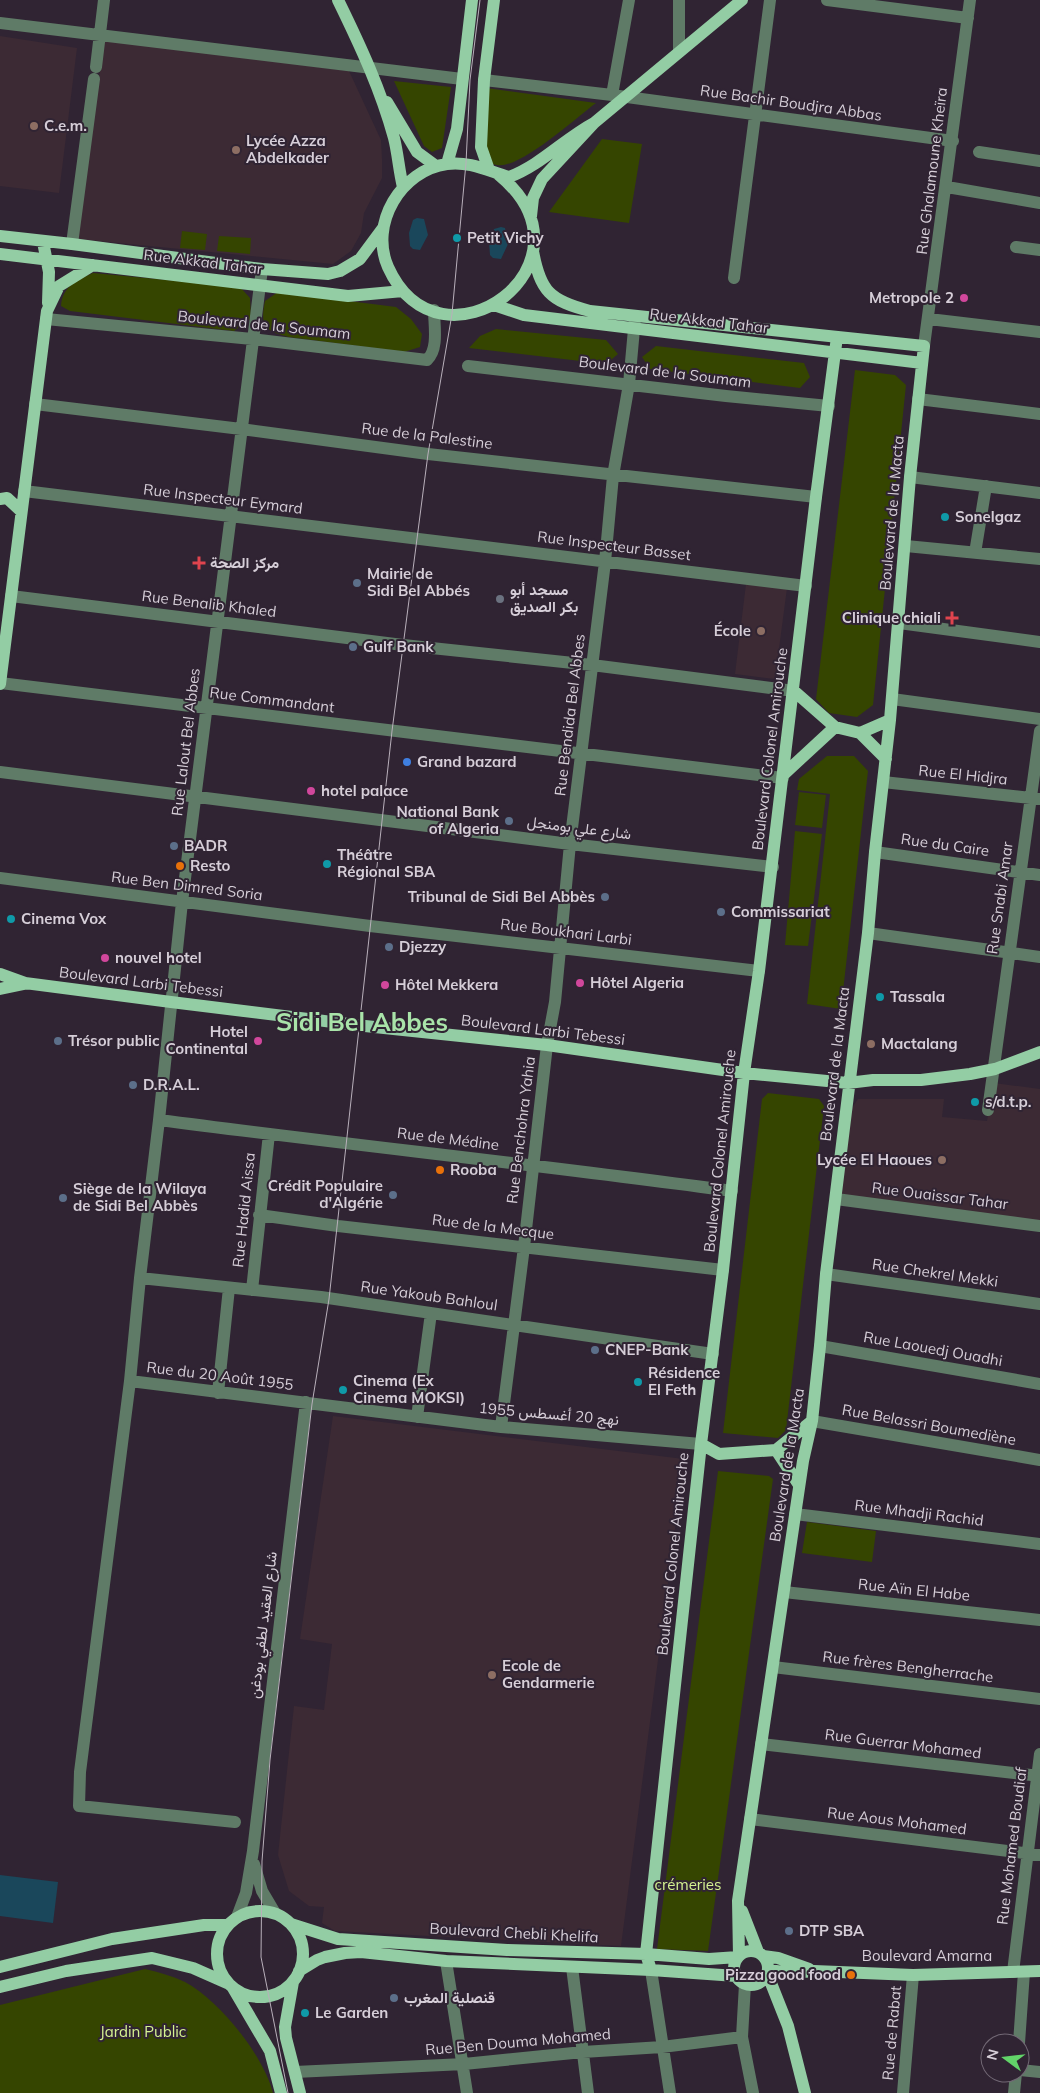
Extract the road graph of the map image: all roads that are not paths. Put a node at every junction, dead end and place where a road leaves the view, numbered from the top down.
1 (104, 0) edge
2 (338, 0) edge
3 (472, 0) edge
4 (494, 0) edge
5 (629, 0) edge
6 (679, 0) edge
7 (742, 0) edge
8 (770, 0) edge
9 (827, 0) edge
10 (970, 0) edge
11 (968, 18) junction
12 (0, 24) edge
13 (100, 36) junction
14 (679, 52) junction
15 (370, 68) junction
16 (462, 78) junction
17 (484, 80) junction
18 (376, 83) junction
19 (612, 95) junction
20 (625, 97) junction
21 (756, 114) junction
22 (594, 123) junction
23 (952, 141) junction
24 (979, 152) dead end
25 (1040, 161) edge
26 (442, 165) junction
27 (494, 172) junction
28 (403, 187) junction
29 (947, 187) junction
30 (1040, 203) edge
31 (531, 219) junction
32 (383, 228) junction
33 (0, 236) edge
34 (43, 242) junction
35 (72, 244) junction
36 (1016, 247) dead end
37 (1040, 250) edge
38 (532, 251) junction
39 (0, 254) edge
40 (48, 260) junction
41 (70, 262) junction
42 (93, 265) junction
43 (262, 269) junction
44 (734, 278) dead end
45 (260, 285) junction
46 (59, 286) junction
47 (403, 291) junction
48 (494, 305) junction
49 (434, 310) junction
50 (47, 315) junction
51 (636, 316) junction
52 (928, 318) junction
53 (634, 329) junction
54 (1040, 332) edge
55 (837, 337) junction
56 (252, 339) junction
57 (924, 346) junction
58 (835, 352) junction
59 (922, 363) junction
60 (468, 366) dead end
61 (629, 384) junction
62 (918, 399) junction
63 (34, 404) junction
64 (829, 406) junction
65 (1040, 414) edge
66 (241, 428) junction
67 (613, 476) junction
68 (910, 478) junction
69 (986, 486) junction
70 (24, 491) junction
71 (1040, 492) edge
72 (2, 497) edge
73 (816, 497) junction
74 (21, 511) junction
75 (231, 516) junction
76 (418, 538) joint
77 (906, 546) junction
78 (975, 553) junction
79 (1040, 559) edge
80 (605, 562) junction
81 (806, 586) junction
82 (11, 596) junction
83 (217, 621) junction
84 (899, 623) junction
85 (1040, 642) edge
86 (592, 665) junction
87 (0, 684) edge
88 (794, 691) junction
89 (892, 699) junction
90 (207, 708) junction
91 (1040, 719) edge
92 (890, 720) junction
93 (834, 727) junction
94 (1040, 731) edge
95 (860, 734) junction
96 (582, 753) junction
97 (886, 759) junction
98 (0, 772) edge
99 (783, 777) junction
100 (883, 782) junction
101 (195, 796) junction
102 (1035, 799) edge
103 (570, 844) junction
104 (875, 852) junction
105 (773, 867) junction
106 (1022, 872) junction
107 (1040, 875) edge
108 (0, 878) edge
109 (182, 902) junction
110 (370, 926) joint
111 (868, 933) junction
112 (562, 948) junction
113 (1008, 952) junction
114 (1040, 957) edge
115 (760, 972) junction
116 (0, 974) edge
117 (25, 984) junction
118 (0, 989) edge
119 (172, 1002) junction
120 (547, 1045) junction
121 (1040, 1052) edge
122 (995, 1069) junction
123 (744, 1073) junction
124 (848, 1083) junction
125 (988, 1110) dead end
126 (159, 1120) junction
127 (269, 1134) junction
128 (532, 1165) junction
129 (732, 1191) junction
130 (836, 1199) junction
131 (259, 1215) junction
132 (1040, 1226) edge
133 (524, 1247) junction
134 (723, 1270) junction
135 (826, 1274) junction
136 (140, 1278) junction
137 (228, 1288) junction
138 (252, 1290) junction
139 (1040, 1304) edge
140 (431, 1313) junction
141 (514, 1325) junction
142 (820, 1346) junction
143 (713, 1354) junction
144 (130, 1381) junction
145 (1040, 1384) edge
146 (218, 1393) junction
147 (306, 1402) junction
148 (417, 1417) junction
149 (812, 1421) junction
150 (501, 1427) junction
151 (701, 1444) junction
152 (776, 1450) junction
153 (1040, 1460) edge
154 (799, 1485) junction
155 (795, 1514) junction
156 (1040, 1544) edge
157 (784, 1592) junction
158 (1040, 1620) edge
159 (772, 1668) junction
160 (1040, 1700) edge
161 (761, 1744) junction
162 (1040, 1754) edge
163 (1039, 1776) edge
164 (750, 1819) junction
165 (235, 1822) dead end
166 (253, 1851) junction
167 (1034, 1854) edge
168 (738, 1902) junction
169 (275, 1913) junction
170 (232, 1921) junction
171 (291, 1924) junction
172 (646, 1954) junction
173 (760, 1954) junction
174 (46, 1956) junction
175 (738, 1957) junction
176 (446, 1961) junction
177 (0, 1967) edge
178 (572, 1967) junction
179 (651, 1970) junction
180 (814, 1971) junction
181 (1040, 1971) edge
182 (1018, 1972) junction
183 (765, 1975) junction
184 (913, 1975) junction
185 (50, 1976) junction
186 (296, 1977) junction
187 (740, 1980) junction
188 (230, 1985) junction
189 (0, 1987) edge
190 (1019, 2033) edge
191 (742, 2037) junction
192 (662, 2047) junction
193 (582, 2052) junction
194 (464, 2064) junction
195 (296, 2072) junction
196 (281, 2093) edge
197 (300, 2093) edge
198 (467, 2093) edge
199 (588, 2093) edge
200 (670, 2093) edge
201 (753, 2093) edge
202 (805, 2093) edge
203 (903, 2093) edge

1 - 13 street
2 - 15 main road
3 - 16 main road
4 - 17 main road
5 - 19 street
6 - 14 street
7 - 14 main road
8 - 21 street
9 - 11 street
10 - 11 street, Rue Ghalamoune Kheïra
11 - 23 street, Rue Ghalamoune Kheïra
12 - 13 street
13 - 15 street
13 - 35 street
14 - 20 main road
15 - 16 street
15 - 18 main road
16 - 26 main road
17 - 19 street, Rue Bachir Boudjra Abbas
17 - 27 main road
18 - 26 main road
18 - 28 main road
19 - 20 street, Rue Bachir Boudjra Abbas
20 - 21 street, Rue Bachir Boudjra Abbas
20 - 22 main road
21 - 23 street, Rue Bachir Boudjra Abbas
21 - 44 street
22 - 27 main road
22 - 31 main road
23 - 29 street, Rue Ghalamoune Kheïra
24 - 25 street
26 - 27 main road
26 - 28 main road
27 - 31 main road
28 - 32 main road
29 - 30 street
29 - 52 street, Rue Ghalamoune Kheïra
31 - 38 main road
32 - 43 main road, Rue Akkad Tahar
32 - 47 main road
33 - 34 main road, Rue Akkad Tahar
34 - 35 main road, Rue Akkad Tahar
34 - 40 main road
35 - 41 main road
35 - 43 main road, Rue Akkad Tahar
36 - 37 street
38 - 48 main road
38 - 51 main road, Rue Akkad Tahar
39 - 40 main road, Rue Akkad Tahar
40 - 41 main road, Rue Akkad Tahar
40 - 50 main road
41 - 42 main road, Rue Akkad Tahar
41 - 46 main road
42 - 45 main road, Rue Akkad Tahar
42 - 46 main road
43 - 45 street, Rue Lalout Bel Abbes
45 - 47 main road, Rue Akkad Tahar
45 - 56 street, Rue Lalout Bel Abbes
46 - 50 main road
47 - 49 main road
48 - 49 main road
48 - 53 main road, Rue Akkad Tahar
49 - 56 street, Boulevard de la Soumam
50 - 56 street, Boulevard de la Soumam
50 - 63 main road
51 - 53 street, Rue Bendida Bel Abbes
51 - 55 main road, Rue Akkad Tahar
52 - 54 street
52 - 57 street, Rue Ghalamoune Kheïra
53 - 58 main road, Rue Akkad Tahar
53 - 61 street, Rue Bendida Bel Abbes
55 - 57 main road, Rue Akkad Tahar
55 - 58 main road, Boulevard Colonel Amirouche
56 - 66 street, Rue Lalout Bel Abbes
57 - 59 main road, Boulevard de la Macta
58 - 59 main road, Rue Akkad Tahar
58 - 64 main road, Boulevard Colonel Amirouche
59 - 62 main road, Boulevard de la Macta
60 - 61 street, Boulevard de la Soumam
61 - 64 street, Boulevard de la Soumam
61 - 67 street, Rue Bendida Bel Abbes
62 - 65 street
62 - 68 main road, Boulevard de la Macta
63 - 66 street, Rue de la Palestine
63 - 70 main road
64 - 73 main road, Boulevard Colonel Amirouche
66 - 67 street, Rue de la Palestine
66 - 75 street, Rue Lalout Bel Abbes
67 - 73 street, Rue de la Palestine
67 - 80 street, Rue Bendida Bel Abbes
68 - 69 street
68 - 77 main road, Boulevard de la Macta
69 - 71 street
69 - 78 street
70 - 74 main road
70 - 75 street, Rue Inspecteur Eymard
72 - 74 main road
73 - 81 main road, Boulevard Colonel Amirouche
74 - 82 main road
75 - 76 street, Rue Inspecteur Eymard
75 - 83 street, Rue Lalout Bel Abbes
76 - 80 street, Rue Inspecteur Basset
77 - 78 street
77 - 84 main road, Boulevard de la Macta
78 - 79 street
80 - 81 street, Rue Inspecteur Basset
80 - 86 street, Rue Bendida Bel Abbes
81 - 88 main road, Boulevard Colonel Amirouche
82 - 83 street, Rue Benalib Khaled
82 - 87 main road
83 - 86 street, Rue Benalib Khaled
83 - 90 street, Rue Lalout Bel Abbes
84 - 85 street
84 - 89 main road, Boulevard de la Macta
86 - 88 street, Rue Benalib Khaled
86 - 96 street, Rue Bendida Bel Abbes
87 - 90 street, Rue Commandant
88 - 93 main road
88 - 99 main road, Boulevard Colonel Amirouche
89 - 91 street
89 - 92 main road, Boulevard de la Macta
90 - 96 street, Rue Commandant
90 - 101 street, Rue Lalout Bel Abbes
92 - 95 main road
92 - 97 main road, Boulevard de la Macta
93 - 95 main road
93 - 99 main road
94 - 102 street, Rue Snabi Amar
95 - 97 main road
96 - 99 street, Rue Commandant
96 - 103 street, Rue Bendida Bel Abbes
97 - 100 main road, Boulevard de la Macta
98 - 101 street, شارع علي بومنجل
99 - 105 main road, Boulevard Colonel Amirouche
100 - 102 street, Rue El Hidjra
100 - 104 main road, Boulevard de la Macta
101 - 103 street, شارع علي بومنجل
101 - 109 street, Rue Lalout Bel Abbes
102 - 106 street, Rue Snabi Amar
103 - 105 street, شارع علي بومنجل
103 - 112 street, Rue Bendida Bel Abbes
104 - 106 street, Rue du Caire
104 - 111 main road, Boulevard de la Macta
105 - 115 main road, Boulevard Colonel Amirouche
106 - 107 street, Rue du Caire
106 - 113 street, Rue Snabi Amar
108 - 109 street, Rue Ben Dimred Soria
109 - 110 street, Rue Ben Dimred Soria
109 - 119 street, Rue Lalout Bel Abbes
110 - 112 street, Rue Boukhari Larbi
111 - 113 street
111 - 124 main road, Boulevard de la Macta
112 - 115 street, Rue Boukhari Larbi
112 - 120 street, Rue Bendida Bel Abbes
113 - 114 street
113 - 122 street, Rue Snabi Amar
115 - 123 main road, Boulevard Colonel Amirouche
116 - 117 main road
117 - 118 main road
117 - 119 main road, Boulevard Larbi Tebessi
119 - 120 main road, Boulevard Larbi Tebessi
119 - 126 street, Rue Lalout Bel Abbes
120 - 123 main road, Boulevard Larbi Tebessi
120 - 128 street, Rue Benchohra Yahia
121 - 122 main road, Boulevard Larbi Tebessi
122 - 124 main road, Boulevard Larbi Tebessi
122 - 125 street, Rue Snabi Amar
123 - 124 main road, Boulevard Larbi Tebessi
123 - 129 main road, Boulevard Colonel Amirouche
124 - 130 main road, Boulevard de la Macta
126 - 127 street, Rue de Médine
126 - 136 street, Rue Lalout Bel Abbes
127 - 128 street, Rue de Médine
127 - 131 street, Rue Hadid Aissa
128 - 129 street, Rue de Médine
128 - 133 street, Rue Benchohra Yahia
129 - 134 main road, Boulevard Colonel Amirouche
130 - 132 street, Rue Ouaissar Tahar
130 - 135 main road, Boulevard de la Macta
131 - 133 street, Rue de la Mecque
131 - 138 street, Rue Hadid Aissa
133 - 134 street, Rue de la Mecque
133 - 141 street, Rue Benchohra Yahia
134 - 143 main road, Boulevard Colonel Amirouche
135 - 139 street, Rue Chekrel Mekki
135 - 142 main road, Boulevard de la Macta
136 - 137 street, Rue Yakoub Bahloul
136 - 144 street, Rue Lalout Bel Abbes
137 - 138 street, Rue Yakoub Bahloul
137 - 146 street
138 - 140 street, Rue Yakoub Bahloul
140 - 141 street, Rue Yakoub Bahloul
140 - 148 street
141 - 143 street, Rue Yakoub Bahloul
141 - 150 street, Rue Benchohra Yahia
142 - 145 street, Rue Laouedj Ouadhi
142 - 149 main road, Boulevard de la Macta
143 - 151 main road, Boulevard Colonel Amirouche
144 - 146 street, Rue du 20 Août 1955
144 - 165 street, Rue Lalout Bel Abbes
146 - 147 street, Rue du 20 Août 1955
147 - 148 street, نهج 20 أغسطس 1955
147 - 166 street, شارع العقيد لطفي بودغن
148 - 150 street, نهج 20 أغسطس 1955
149 - 152 main road
149 - 153 street, Rue Belassri Boumediène
149 - 154 main road, Boulevard de la Macta
150 - 151 street, نهج 20 أغسطس 1955
151 - 152 main road
151 - 172 main road, Boulevard Colonel Amirouche
152 - 154 main road
154 - 155 main road, Boulevard de la Macta
155 - 156 street, Rue Mhadji Rachid
155 - 157 main road, Boulevard de la Macta
157 - 158 street, Rue Aïn El Habe
157 - 159 main road, Boulevard de la Macta
159 - 160 street, Rue frères Bengherrache
159 - 161 main road, Boulevard de la Macta
161 - 163 street, Rue Guerrar Mohamed
161 - 164 main road, Boulevard de la Macta
162 - 163 street, Rue Mohamed Boudiaf
163 - 167 street, Rue Mohamed Boudiaf
164 - 167 street, Rue Aous Mohamed
164 - 168 main road, Boulevard de la Macta
166 - 169 street
166 - 170 street
167 - 182 street, Rue Mohamed Boudiaf
168 - 173 main road
168 - 175 main road, Boulevard de la Macta
169 - 170 main road
169 - 171 main road
170 - 174 main road
170 - 188 main road
171 - 172 main road, Boulevard Chebli Khelifa
171 - 186 main road
172 - 175 main road, Boulevard Chebli Khelifa
172 - 179 main road, Boulevard Colonel Amirouche
173 - 175 main road
173 - 180 main road
173 - 183 main road
174 - 177 main road
174 - 185 main road
175 - 187 main road
176 - 178 main road
176 - 186 main road
176 - 194 street
178 - 179 main road
178 - 193 street
179 - 187 main road
179 - 192 street
180 - 183 main road
180 - 184 main road, Boulevard Amarna
181 - 182 main road, Boulevard Amarna
182 - 184 main road, Boulevard Amarna
182 - 190 street, Rue Mohamed Boudiaf
183 - 187 main road
183 - 202 main road
184 - 203 street, Rue de Rabat
185 - 188 main road
185 - 189 main road
186 - 188 main road
186 - 195 main road
187 - 191 street
188 - 196 main road
191 - 192 street, Rue Ben Douma Mohamed
191 - 201 street
192 - 193 street, Rue Ben Douma Mohamed
192 - 200 street
193 - 194 street, Rue Ben Douma Mohamed
193 - 199 street
194 - 195 street, Rue Ben Douma Mohamed
194 - 198 street
195 - 197 main road

